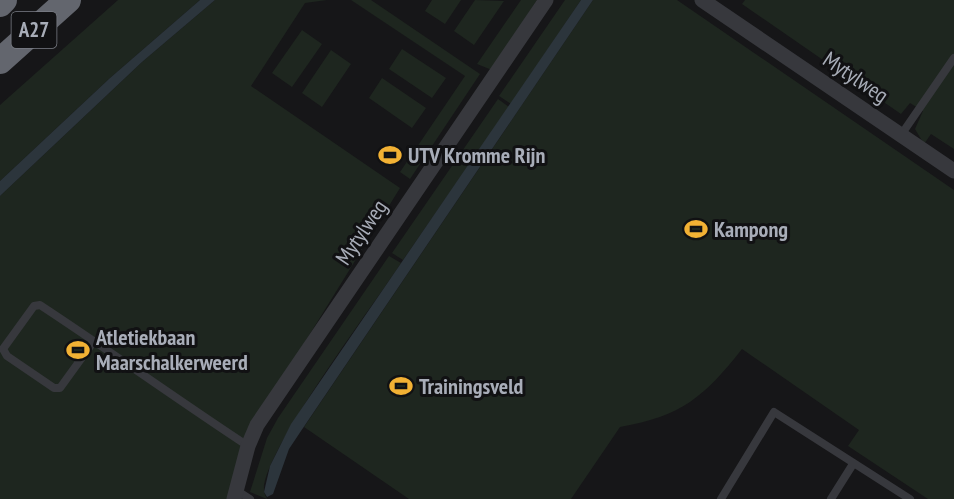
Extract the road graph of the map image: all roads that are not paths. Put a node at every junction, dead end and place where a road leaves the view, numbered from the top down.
1 (69, 0) edge
2 (546, 0) edge
3 (702, 0) edge
4 (954, 58) edge
5 (0, 61) edge
6 (901, 135) junction
7 (954, 171) edge
8 (94, 340) junction
9 (248, 446) junction
10 (853, 464) junction
11 (235, 495) edge
12 (250, 499) edge
13 (721, 499) edge
14 (831, 499) edge
15 (910, 499) edge

1 - 5 highway, A27
2 - 9 street, Mytylweg
3 - 6 street, Mytylweg
4 - 6 lane
6 - 7 street, Mytylweg
8 - 8 lane
8 - 9 lane
9 - 11 street, Mytylweg
10 - 13 lane
10 - 14 lane
10 - 15 lane
11 - 12 lane

